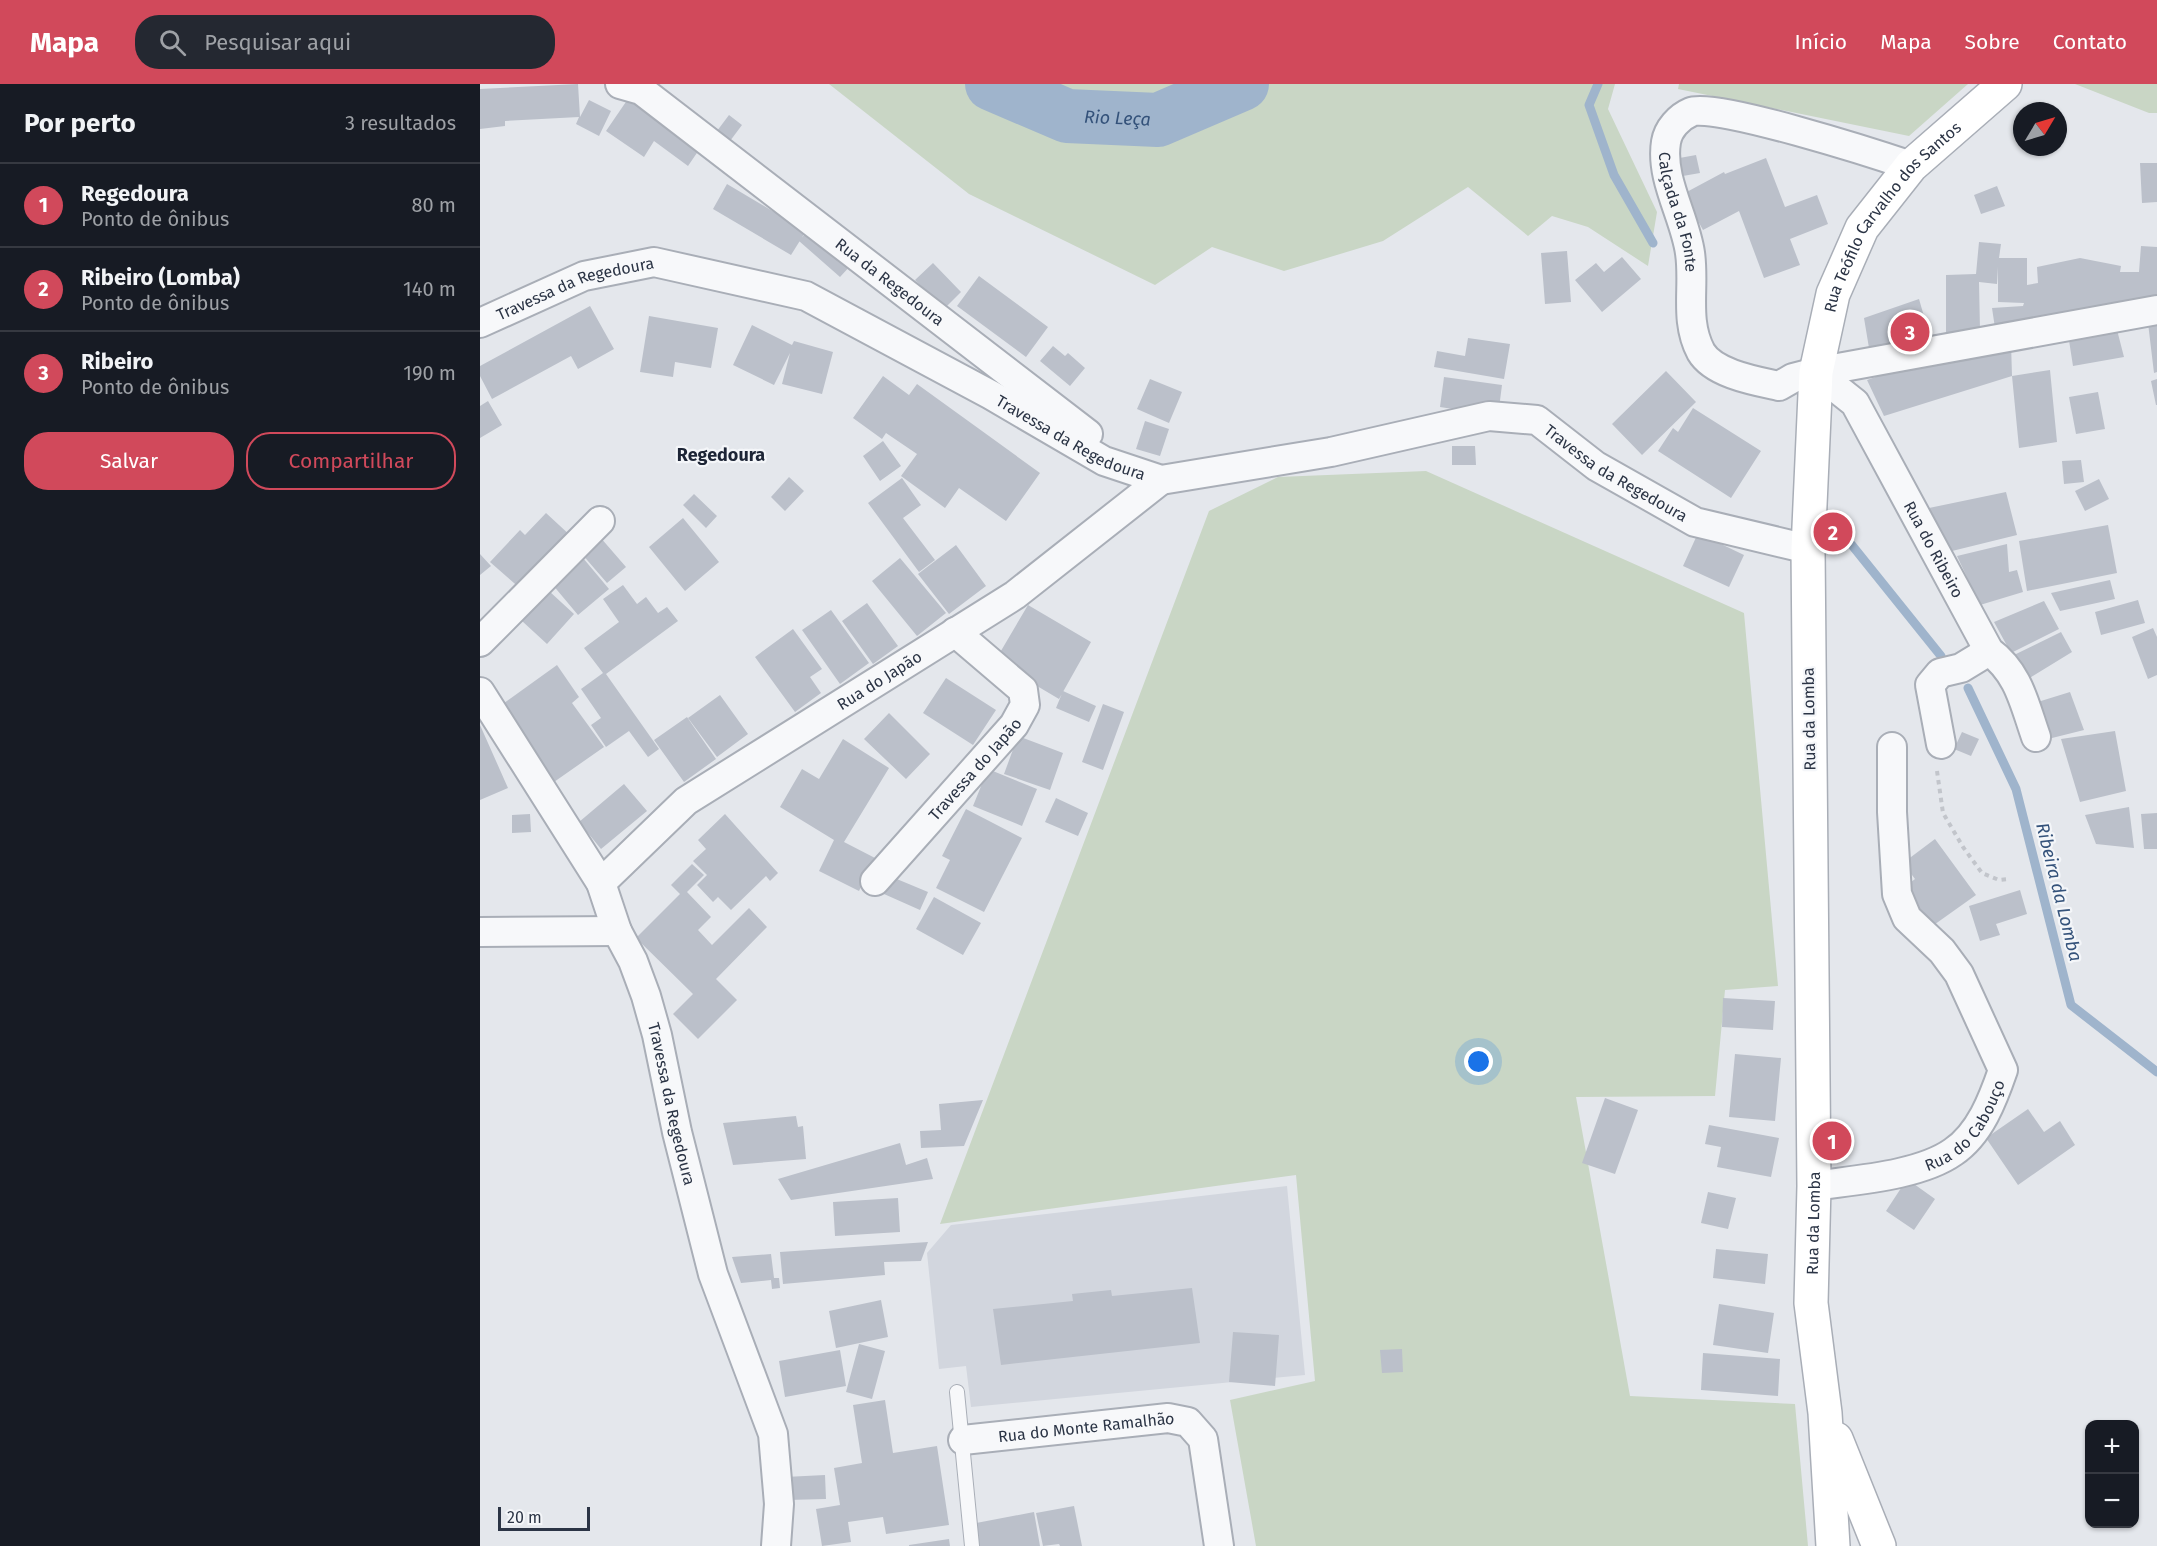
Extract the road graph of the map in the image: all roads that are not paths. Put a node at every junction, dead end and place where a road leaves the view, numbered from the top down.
1 (620, 84) edge
2 (2005, 84) edge
3 (1911, 166) junction
4 (2157, 310) edge
5 (480, 323) edge
6 (1816, 372) junction
7 (1161, 480) junction
8 (600, 521) dead end
9 (1808, 549) junction
10 (955, 632) junction
11 (480, 642) edge
12 (1989, 651) junction
13 (480, 692) edge
14 (2036, 737) dead end
15 (1941, 744) road end
16 (1892, 747) dead end
17 (875, 881) dead end
18 (601, 883) junction
19 (617, 931) junction
20 (480, 932) edge
21 (1814, 1186) junction
22 (957, 1392) dead end
23 (1825, 1413) junction
24 (963, 1440) junction
25 (776, 1546) edge
26 (972, 1546) edge
27 (1219, 1546) edge
28 (1833, 1546) edge
29 (1879, 1546) edge

1 - 7 street, Rua da Regedoura
2 - 3 main road, Rua Teófilo Carvalho dos Santos
3 - 6 main road, Rua Teófilo Carvalho dos Santos
3 - 6 street, Calçada da Fonte
4 - 6 street
5 - 7 street, Travessa da Regedoura
6 - 9 main road, Rua da Lomba
6 - 12 street, Rua do Ribeiro
7 - 9 street, Travessa da Regedoura
7 - 10 street, Rua do Japão
8 - 11 street
9 - 21 main road, Rua da Lomba
10 - 17 street, Travessa do Japão
10 - 18 street, Rua do Japão
12 - 14 street, Rua do Ribeiro
12 - 15 street
13 - 18 street, Travessa da Regedoura
16 - 21 street, Rua do Cabouço
18 - 19 street, Travessa da Regedoura
19 - 20 street
19 - 25 street, Travessa da Regedoura
21 - 23 main road, Rua da Lomba
22 - 24 lane
23 - 28 main road, Rua da Lomba
23 - 29 main road, Rua da Lomba
24 - 26 lane
24 - 27 street, Rua do Monte Ramalhão

